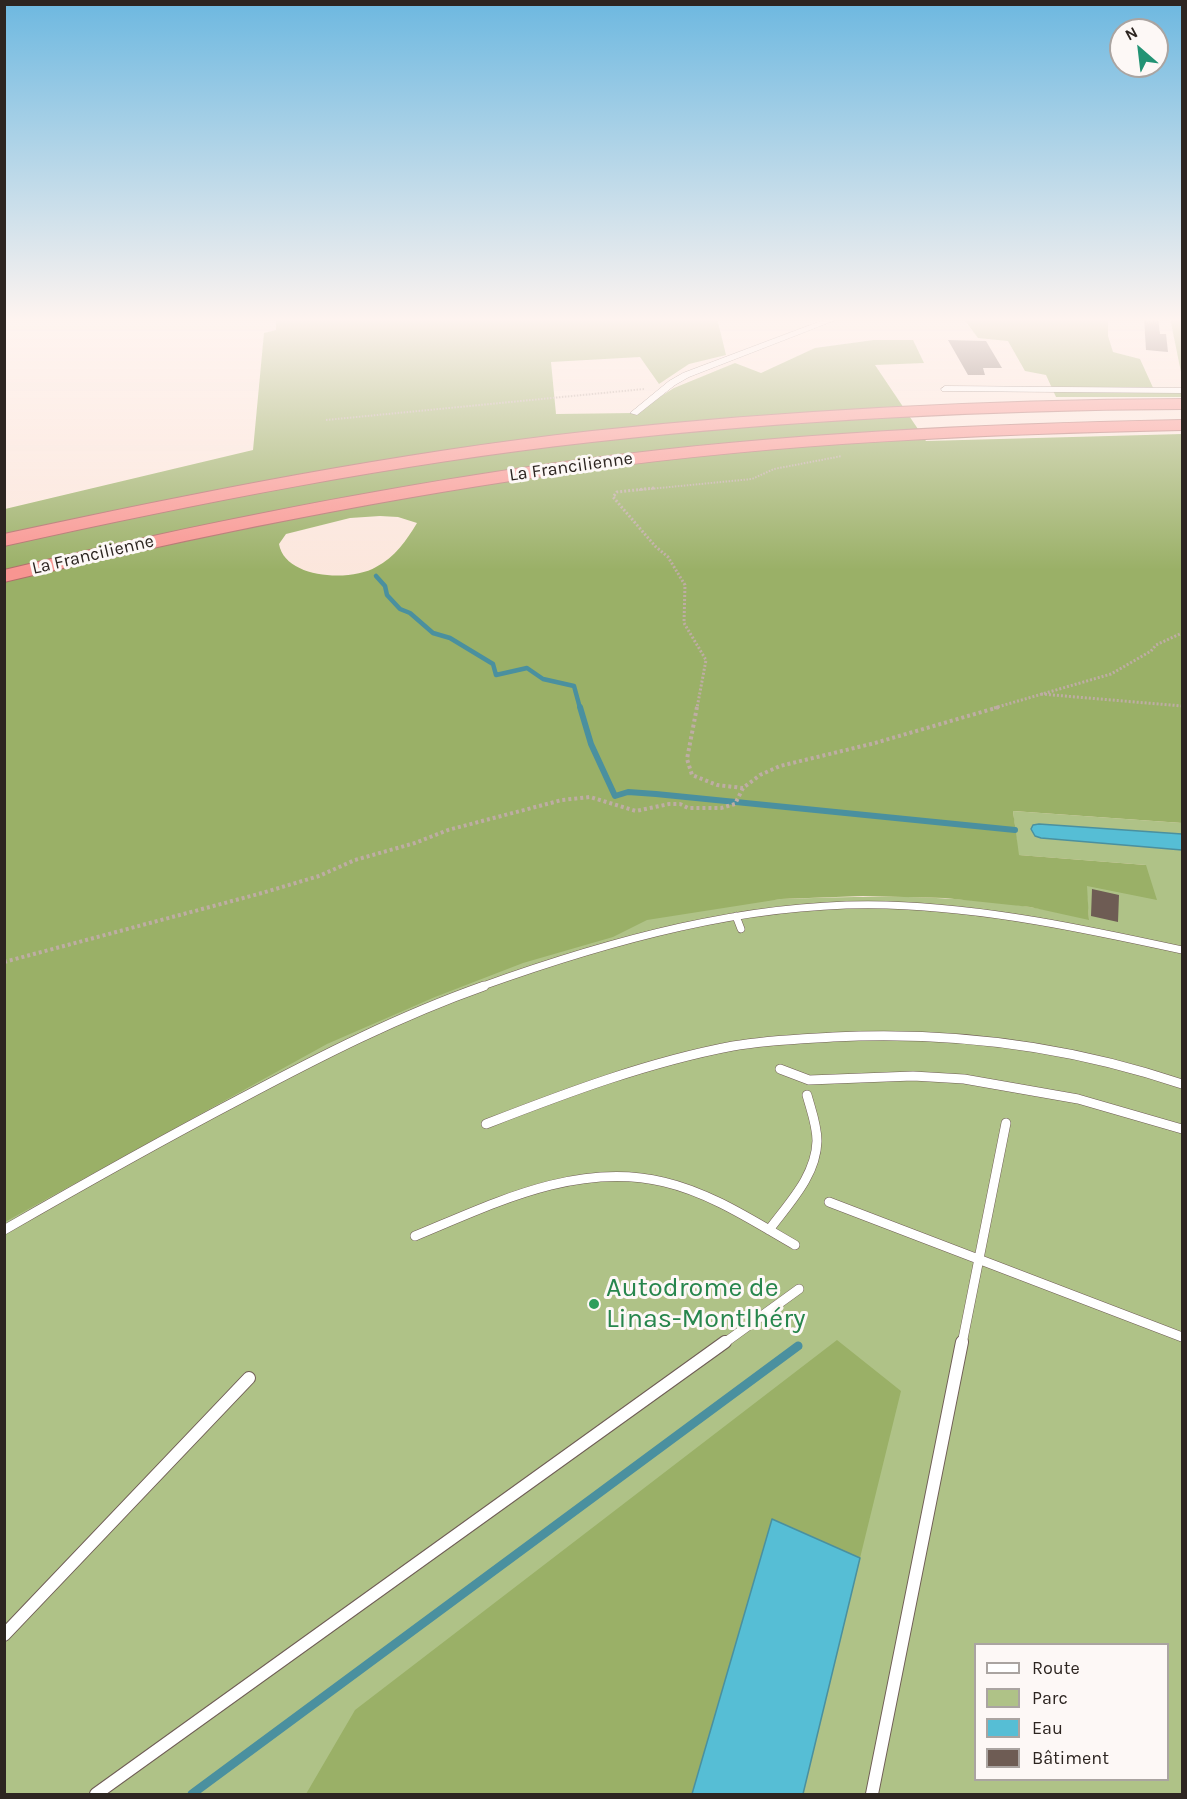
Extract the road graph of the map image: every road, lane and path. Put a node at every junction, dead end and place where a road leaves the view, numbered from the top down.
1 (517, 402) edge
2 (648, 402) edge
3 (1182, 404) edge
4 (634, 413) dead end
5 (326, 420) dead end
6 (1182, 425) edge
7 (849, 454) dead end
8 (4, 540) edge
9 (4, 576) edge
10 (1182, 633) edge
11 (1038, 694) junction
12 (1182, 706) edge
13 (743, 788) junction
14 (736, 916) junction
15 (741, 929) dead end
16 (1182, 950) edge
17 (4, 962) edge
18 (780, 1069) dead end
19 (1182, 1084) edge
20 (807, 1095) dead end
21 (486, 1124) dead end
22 (1006, 1124) dead end
23 (1182, 1129) edge
24 (829, 1202) dead end
25 (4, 1230) edge
26 (769, 1230) junction
27 (415, 1236) dead end
28 (795, 1245) dead end
29 (979, 1259) junction
30 (799, 1289) dead end
31 (1182, 1337) edge
32 (249, 1378) dead end
33 (4, 1635) edge
34 (96, 1794) edge
35 (872, 1794) edge

1 - 5 path
2 - 4 street
3 - 8 highway, La Francilienne
6 - 9 highway, La Francilienne
7 - 13 path
10 - 11 path
11 - 12 path
11 - 13 path
13 - 17 path
14 - 15 lane
14 - 16 lane
14 - 25 lane
18 - 23 lane
19 - 21 lane
20 - 26 lane
22 - 29 lane
24 - 29 lane
26 - 27 lane
26 - 28 lane
29 - 31 lane
29 - 35 lane
30 - 34 lane
32 - 33 lane

